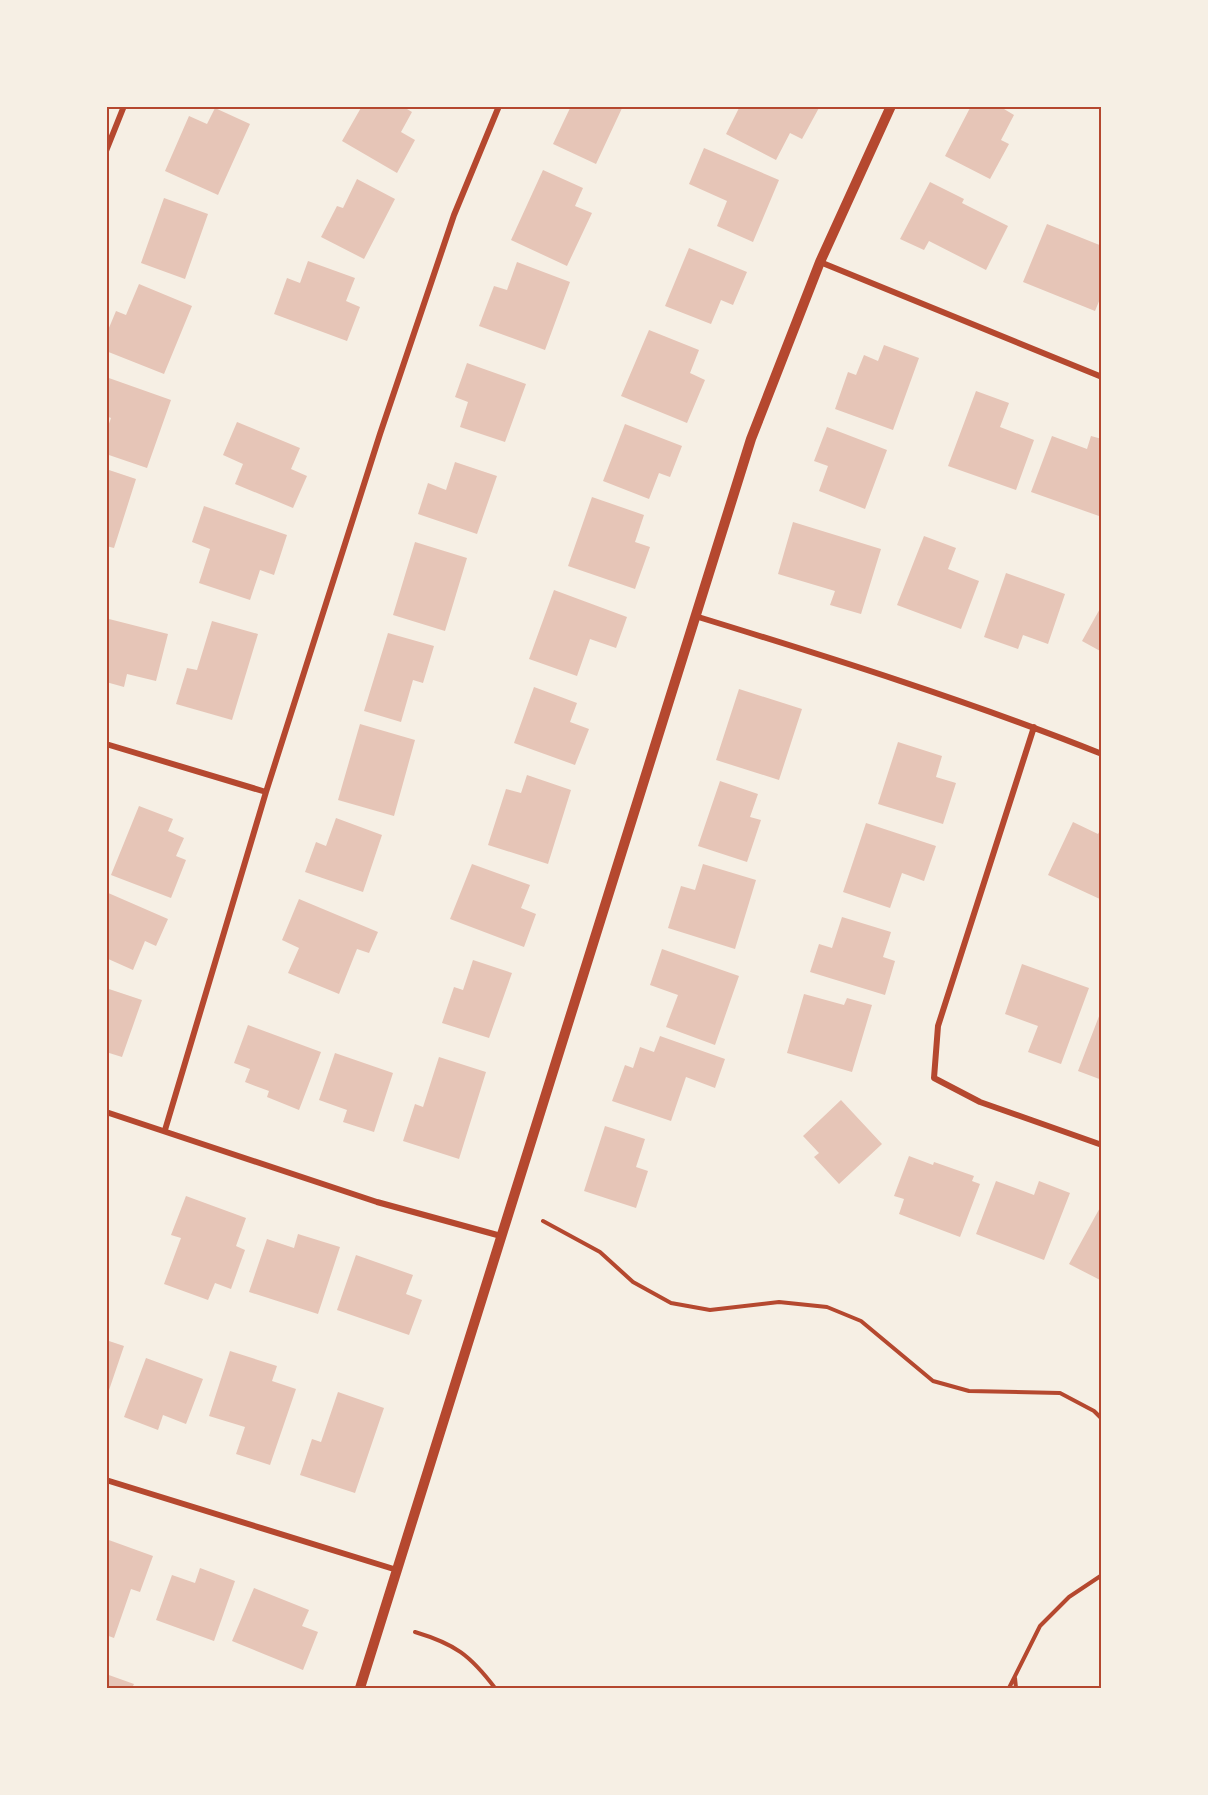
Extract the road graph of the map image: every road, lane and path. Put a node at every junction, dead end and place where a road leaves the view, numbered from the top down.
1 (123, 106) edge
2 (499, 106) edge
3 (891, 106) edge
4 (106, 151) edge
5 (820, 262) junction
6 (1101, 377) edge
7 (695, 616) junction
8 (1034, 727) junction
9 (106, 744) edge
10 (1101, 754) edge
11 (266, 792) junction
12 (106, 1112) edge
13 (165, 1130) junction
14 (1101, 1145) edge
15 (543, 1221) dead end
16 (501, 1236) junction
17 (1101, 1419) edge
18 (106, 1480) edge
19 (396, 1570) junction
20 (1101, 1575) edge
21 (415, 1632) dead end
22 (1014, 1677) junction
23 (360, 1689) edge
24 (495, 1689) edge
25 (1009, 1689) edge
26 (1016, 1689) edge

1 - 4 street
2 - 11 street
3 - 5 street
5 - 6 street
5 - 7 street
7 - 8 street
7 - 16 street
8 - 10 street
8 - 14 street
9 - 11 street
11 - 13 street
12 - 13 street
13 - 16 street
15 - 17 path
16 - 19 street
18 - 19 street
19 - 23 street
20 - 22 path
21 - 24 path
22 - 25 path
22 - 26 path

